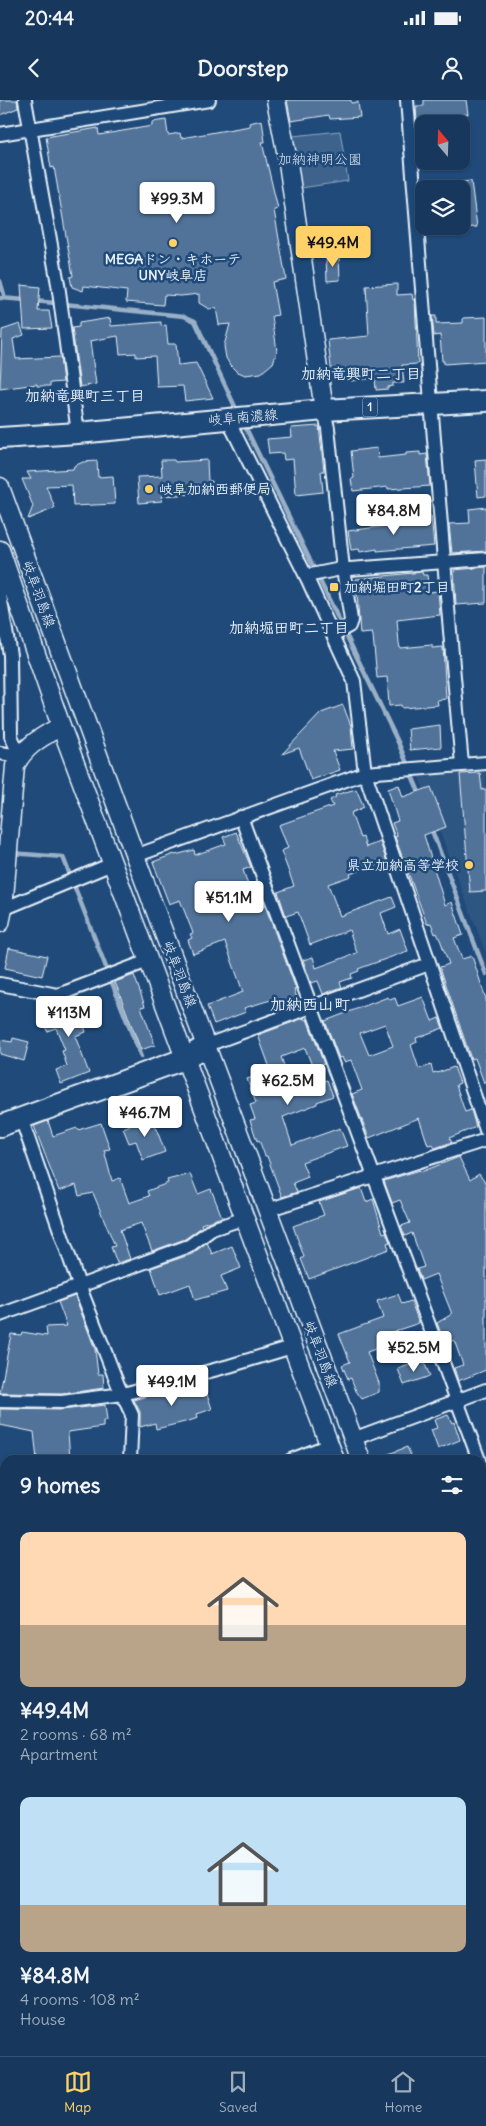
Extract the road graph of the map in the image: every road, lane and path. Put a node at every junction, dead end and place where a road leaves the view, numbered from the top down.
1 (25, 100) edge
2 (209, 100) edge
3 (276, 100) edge
4 (407, 100) edge
5 (152, 104) edge
6 (30, 129) junction
7 (0, 134) edge
8 (486, 400) edge
9 (432, 403) junction
10 (324, 410) junction
11 (227, 418) junction
12 (78, 433) junction
13 (0, 438) edge
14 (0, 488) edge
15 (3, 558) edge
16 (486, 559) edge
17 (443, 563) junction
18 (343, 570) junction
19 (308, 575) junction
20 (341, 631) junction
21 (5, 656) edge
22 (61, 726) junction
23 (0, 753) edge
24 (20, 756) junction
25 (486, 763) edge
26 (462, 764) junction
27 (365, 773) junction
28 (241, 817) junction
29 (4, 843) edge
30 (135, 856) junction
31 (112, 864) junction
32 (1, 913) edge
33 (148, 961) junction
34 (429, 964) junction
35 (0, 984) edge
36 (310, 1008) junction
37 (207, 1046) junction
38 (184, 1058) junction
39 (21, 1118) junction
40 (0, 1126) edge
41 (486, 1130) edge
42 (486, 1140) edge
43 (374, 1176) junction
44 (267, 1210) junction
45 (245, 1218) junction
46 (79, 1285) junction
47 (0, 1315) edge
48 (292, 1347) junction
49 (486, 1390) edge
50 (123, 1394) junction
51 (0, 1401) edge
52 (458, 1401) junction
53 (353, 1439) junction
54 (332, 1453) edge
55 (130, 1455) edge
56 (359, 1455) edge
57 (477, 1455) edge

1 - 6 street
2 - 5 street
3 - 10 main road
4 - 9 street
5 - 6 street
6 - 7 street
6 - 12 street
8 - 9 main road, 岐阜南濃線 / 1
9 - 10 main road, 岐阜南濃線 / 1
9 - 17 street
10 - 11 main road, 岐阜南濃線 / 1
10 - 18 street
11 - 12 main road, 岐阜南濃線 / 1
11 - 19 street
12 - 13 main road, 岐阜南濃線 / 1
14 - 30 main road, 岐阜羽島線
15 - 21 street
15 - 22 main road, 岐阜羽島線
16 - 17 street
17 - 18 street
17 - 26 street
18 - 19 street
18 - 20 street
19 - 20 street
20 - 27 street
21 - 24 street
22 - 24 main road
22 - 31 main road, 岐阜羽島線
23 - 24 street
24 - 29 main road
25 - 26 street
26 - 27 street
27 - 28 street
27 - 34 street
28 - 30 street
28 - 36 street
29 - 32 main road
30 - 37 main road, 岐阜羽島線
31 - 32 street
31 - 33 main road, 岐阜羽島線
33 - 35 street
33 - 38 main road, 岐阜羽島線
34 - 36 street
34 - 41 street
36 - 37 street
36 - 43 street
37 - 38 main road
37 - 44 main road, 岐阜羽島線
38 - 39 main road
38 - 45 main road, 岐阜羽島線
39 - 40 main road
39 - 46 street
42 - 43 street
43 - 44 street
43 - 52 street
44 - 53 main road, 岐阜羽島線
45 - 46 street
45 - 48 main road, 岐阜羽島線
46 - 47 street
46 - 50 street
48 - 50 street
48 - 54 main road, 岐阜羽島線
49 - 52 street
50 - 51 street
50 - 55 street
52 - 53 street
52 - 57 street
53 - 56 main road, 岐阜羽島線

